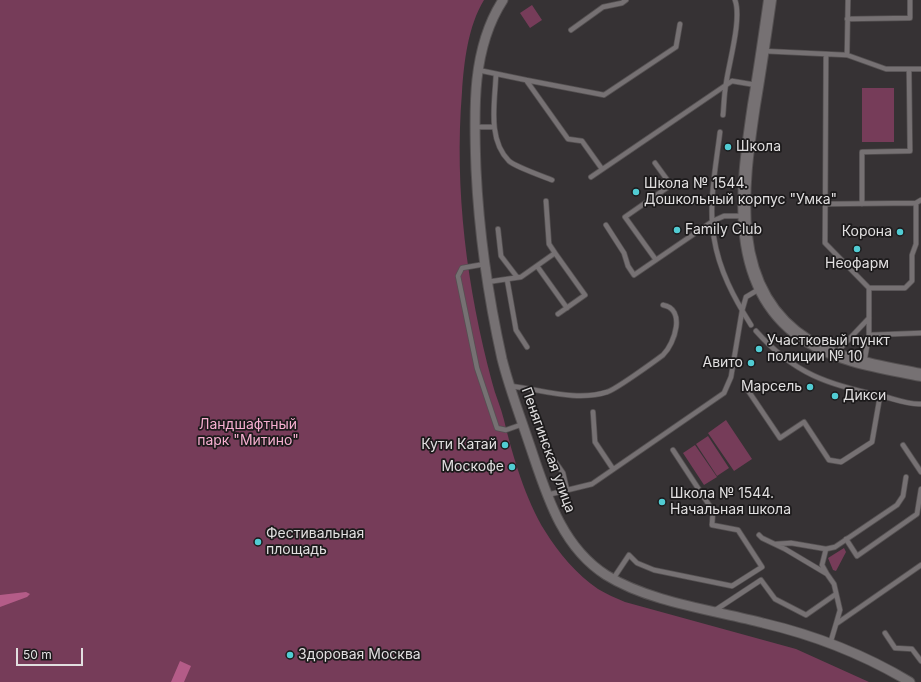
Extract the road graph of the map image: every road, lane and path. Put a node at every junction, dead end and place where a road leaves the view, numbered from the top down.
1 (503, 0) edge
2 (626, 0) edge
3 (735, 0) edge
4 (770, 0) edge
5 (848, 0) edge
6 (910, 0) edge
7 (848, 18) junction
8 (680, 24) dead end
9 (571, 30) dead end
10 (763, 51) junction
11 (826, 55) junction
12 (847, 55) junction
13 (909, 69) junction
14 (921, 69) edge
15 (478, 70) junction
16 (496, 74) junction
17 (526, 80) junction
18 (726, 85) junction
19 (757, 86) junction
20 (723, 116) dead end
21 (475, 127) junction
22 (494, 127) junction
23 (720, 132) dead end
24 (655, 163) dead end
25 (602, 169) junction
26 (591, 177) dead end
27 (552, 180) dead end
28 (921, 200) edge
29 (546, 201) dead end
30 (826, 204) junction
31 (862, 204) junction
32 (916, 204) junction
33 (744, 216) junction
34 (713, 220) junction
35 (606, 225) dead end
36 (498, 229) dead end
37 (555, 253) junction
38 (656, 260) junction
39 (485, 264) junction
40 (536, 266) junction
41 (516, 277) junction
42 (508, 279) junction
43 (487, 282) junction
44 (761, 288) junction
45 (869, 288) junction
46 (663, 305) dead end
47 (567, 308) junction
48 (742, 310) junction
49 (558, 314) dead end
50 (869, 318) junction
51 (751, 324) dead end
52 (756, 331) dead end
53 (921, 333) edge
54 (869, 335) junction
55 (527, 347) dead end
56 (835, 354) junction
57 (864, 363) junction
58 (921, 375) edge
59 (509, 386) junction
60 (746, 386) dead end
61 (880, 396) junction
62 (921, 404) edge
63 (593, 412) dead end
64 (523, 424) junction
65 (543, 444) dead end
66 (903, 445) dead end
67 (673, 450) dead end
68 (613, 469) junction
69 (921, 472) edge
70 (906, 477) dead end
71 (921, 489) edge
72 (567, 490) junction
73 (548, 495) junction
74 (759, 534) dead end
75 (846, 539) junction
76 (776, 544) junction
77 (826, 549) junction
78 (921, 565) edge
79 (827, 574) junction
80 (613, 579) junction
81 (836, 594) junction
82 (714, 611) junction
83 (836, 624) junction
84 (885, 633) dead end
85 (830, 644) junction
86 (921, 661) edge
87 (910, 682) edge

1 - 15 street, Пенягинская улица
2 - 9 lane
3 - 18 lane
4 - 10 main road
5 - 7 lane
6 - 7 lane
7 - 12 lane
8 - 17 lane
10 - 11 lane
10 - 19 main road
11 - 12 lane
11 - 30 lane
12 - 13 lane
13 - 14 lane
13 - 31 lane
15 - 16 lane
15 - 21 street, Пенягинская улица
16 - 17 lane
16 - 22 lane
17 - 25 lane
18 - 19 lane
18 - 20 lane
18 - 25 lane
19 - 33 main road
21 - 22 lane
21 - 39 street, Пенягинская улица
22 - 27 lane
23 - 34 lane
24 - 38 lane
25 - 26 lane
28 - 32 lane
29 - 37 lane
30 - 31 lane
30 - 45 lane
31 - 32 lane
32 - 45 lane
33 - 34 lane
33 - 44 main road
34 - 38 lane
34 - 48 lane
35 - 38 lane
36 - 41 lane
37 - 40 lane
37 - 47 lane
39 - 43 street, Пенягинская улица
39 - 64 lane
40 - 41 lane
40 - 47 lane
41 - 42 lane
42 - 43 lane
42 - 55 lane
43 - 59 street, Пенягинская улица
44 - 48 lane
44 - 56 main road
45 - 50 lane
46 - 59 lane
47 - 49 lane
48 - 51 lane
48 - 68 lane
50 - 54 lane
50 - 56 lane
52 - 61 lane
53 - 54 lane
54 - 57 lane
56 - 57 main road
57 - 58 main road
59 - 64 street, Пенягинская улица
60 - 61 lane
61 - 62 lane
63 - 68 lane
64 - 73 street, Пенягинская улица
65 - 72 lane
66 - 69 lane
67 - 80 lane
68 - 72 lane
70 - 75 lane
71 - 75 lane
72 - 73 lane
73 - 80 street, Пенягинская улица
74 - 76 lane
75 - 77 lane
76 - 77 lane
76 - 79 lane
77 - 79 lane
78 - 83 lane
79 - 81 lane
80 - 82 street, Пенягинская улица
81 - 82 lane
81 - 83 lane
82 - 85 street, Пенягинская улица
83 - 85 lane
84 - 86 lane
85 - 87 street, Пенягинская улица

